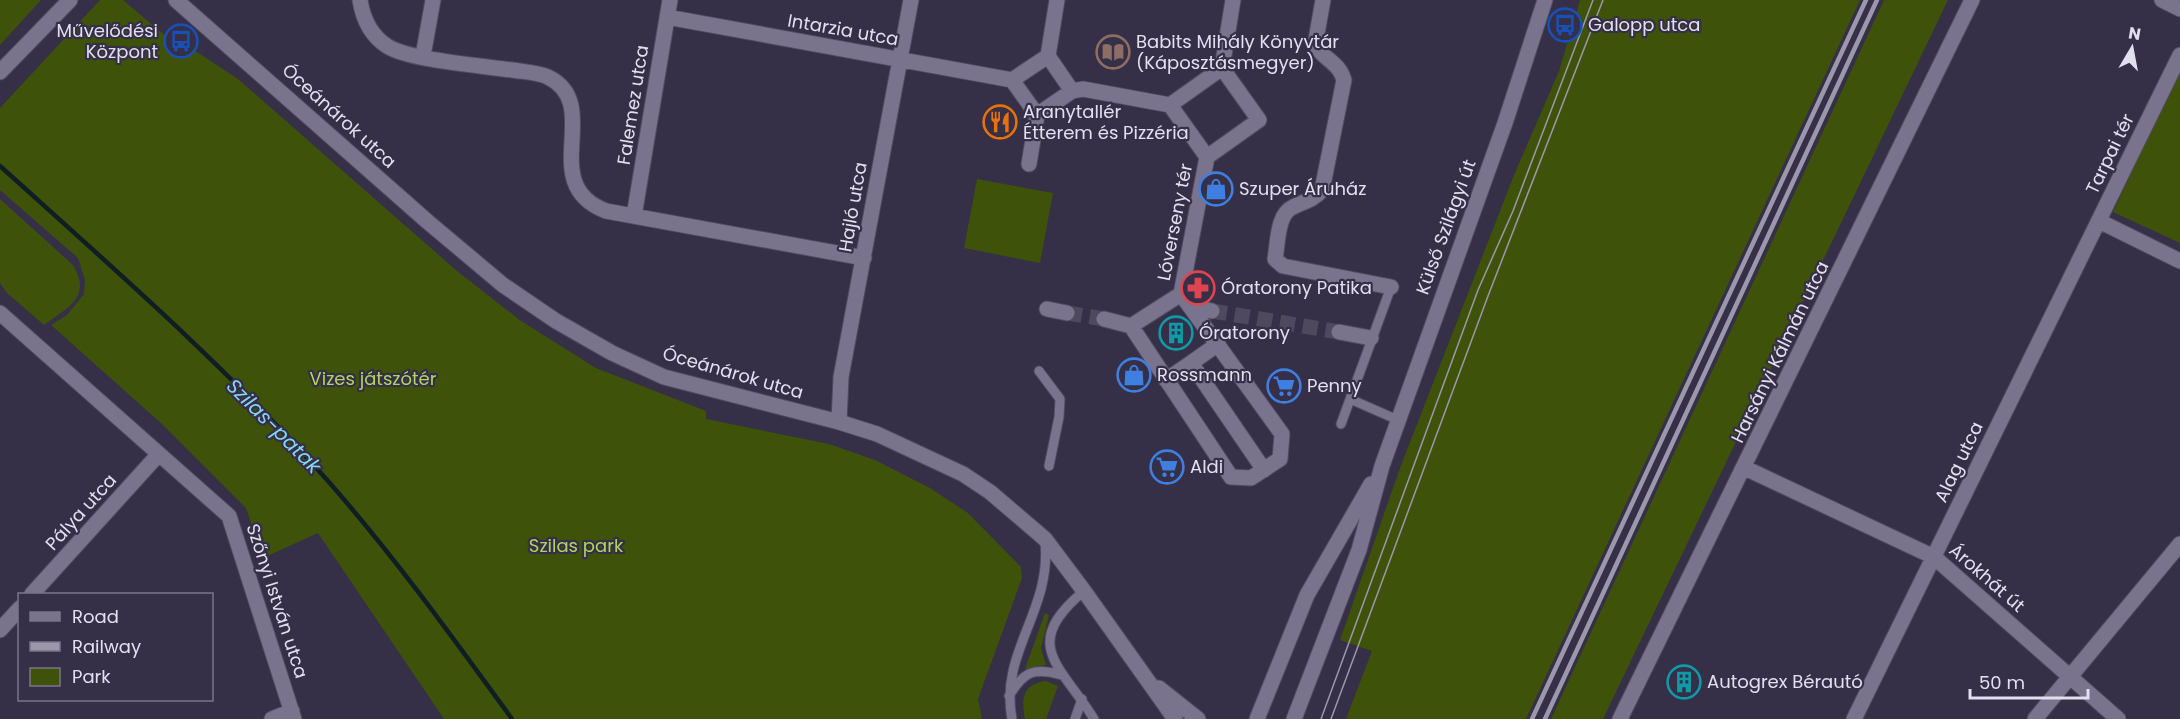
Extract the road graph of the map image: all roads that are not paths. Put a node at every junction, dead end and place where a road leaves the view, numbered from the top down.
1 (70, 0) edge
2 (176, 0) edge
3 (360, 0) edge
4 (433, 0) edge
5 (670, 0) edge
6 (912, 0) edge
7 (1058, 0) edge
8 (1233, 0) edge
9 (1323, 0) edge
10 (1545, 0) edge
11 (1972, 0) edge
12 (2162, 0) edge
13 (2180, 9) edge
14 (667, 17) junction
15 (423, 56) junction
16 (1048, 56) junction
17 (2180, 56) edge
18 (900, 60) junction
19 (1222, 68) junction
20 (0, 72) edge
21 (1012, 80) junction
22 (1072, 91) junction
23 (1170, 105) junction
24 (1037, 116) junction
25 (1207, 157) junction
26 (1029, 164) dead end
27 (634, 216) junction
28 (2099, 221) junction
29 (864, 258) junction
30 (2180, 261) edge
31 (1391, 287) joint
32 (1185, 300) junction
33 (1047, 309) dead end
34 (1212, 311) tunnel mouth
35 (0, 313) edge
36 (1067, 313) tunnel mouth
37 (1104, 319) tunnel mouth
38 (1131, 326) junction
39 (1339, 332) tunnel mouth
40 (1371, 339) junction
41 (1218, 344) junction
42 (1191, 363) junction
43 (1039, 371) dead end
44 (1166, 380) junction
45 (1350, 399) junction
46 (1398, 420) junction
47 (839, 422) junction
48 (1341, 424) dead end
49 (158, 455) junction
50 (1049, 466) dead end
51 (1382, 466) junction
52 (1745, 468) junction
53 (1264, 470) junction
54 (1044, 539) junction
55 (2180, 544) edge
56 (1934, 557) junction
57 (1084, 591) junction
58 (33, 593) edge
59 (18, 610) edge
60 (0, 630) edge
61 (1143, 674) junction
62 (1062, 675) junction
63 (2070, 677) junction
64 (1008, 698) junction
65 (1082, 699) junction
66 (1264, 702) junction
67 (293, 715) edge
68 (1171, 716) edge
69 (272, 719) edge
70 (1012, 719) edge
71 (1076, 719) edge
72 (1094, 719) edge
73 (1198, 719) edge
74 (1245, 719) edge
75 (1257, 719) edge
76 (1294, 719) edge
77 (1620, 719) edge
78 (1854, 719) edge
79 (2035, 719) edge
80 (2118, 719) edge

1 - 20 street
2 - 47 street, Óceánárok utca
3 - 15 street
4 - 15 street
5 - 14 street, Falemez utca
6 - 18 street, Hajló utca
7 - 16 street
8 - 19 street
9 - 31 street
10 - 46 street, Külső Szilágyi út
11 - 52 street, Harsányi Kálmán utca
12 - 13 street
14 - 18 street, Intarzia utca
14 - 27 street, Falemez utca
15 - 27 street
16 - 21 street
16 - 22 street
17 - 28 street, Tarpai tér
18 - 21 street, Intarzia utca
18 - 29 street, Hajló utca
19 - 23 street
19 - 25 street, Lóverseny tér
21 - 24 street
22 - 23 street
22 - 24 street
23 - 25 street, Lóverseny tér
24 - 26 street
25 - 32 street, Lóverseny tér
27 - 29 street
28 - 30 street, Tarpai tér
28 - 56 street, Alag utca
29 - 47 street, Hajló utca
31 - 40 lane, Külső Szilágyi út
32 - 34 street
32 - 38 street, Lóverseny tér
32 - 41 street
33 - 36 street
35 - 49 street, Szőnyi István utca
37 - 38 street
38 - 44 street
39 - 40 street
40 - 45 lane, Külső Szilágyi út
41 - 42 street
41 - 53 street
42 - 44 street
42 - 53 street
43 - 50 lane
44 - 53 street
45 - 46 lane
45 - 48 lane, Külső Szilágyi út
46 - 51 street, Külső Szilágyi út
47 - 54 street, Óceánárok utca
49 - 58 street, Pálya utca
49 - 67 street, Szőnyi István utca
51 - 66 street, Külső Szilágyi út
51 - 76 street, Külső Szilágyi út
52 - 56 street, Árokhát út
52 - 77 street, Harsányi Kálmán utca
54 - 57 street, Óceánárok utca
54 - 64 lane
55 - 63 street
56 - 63 street, Árokhát út
56 - 78 street, Alag utca
57 - 61 street, Óceánárok utca
57 - 62 lane
59 - 60 street
61 - 68 street, Óceánárok utca
61 - 73 street
62 - 64 lane
62 - 65 lane
63 - 79 street
63 - 80 street, Árokhát út
64 - 70 lane
65 - 71 lane
65 - 72 lane
66 - 74 street
66 - 75 street, Külső Szilágyi út
67 - 69 street

